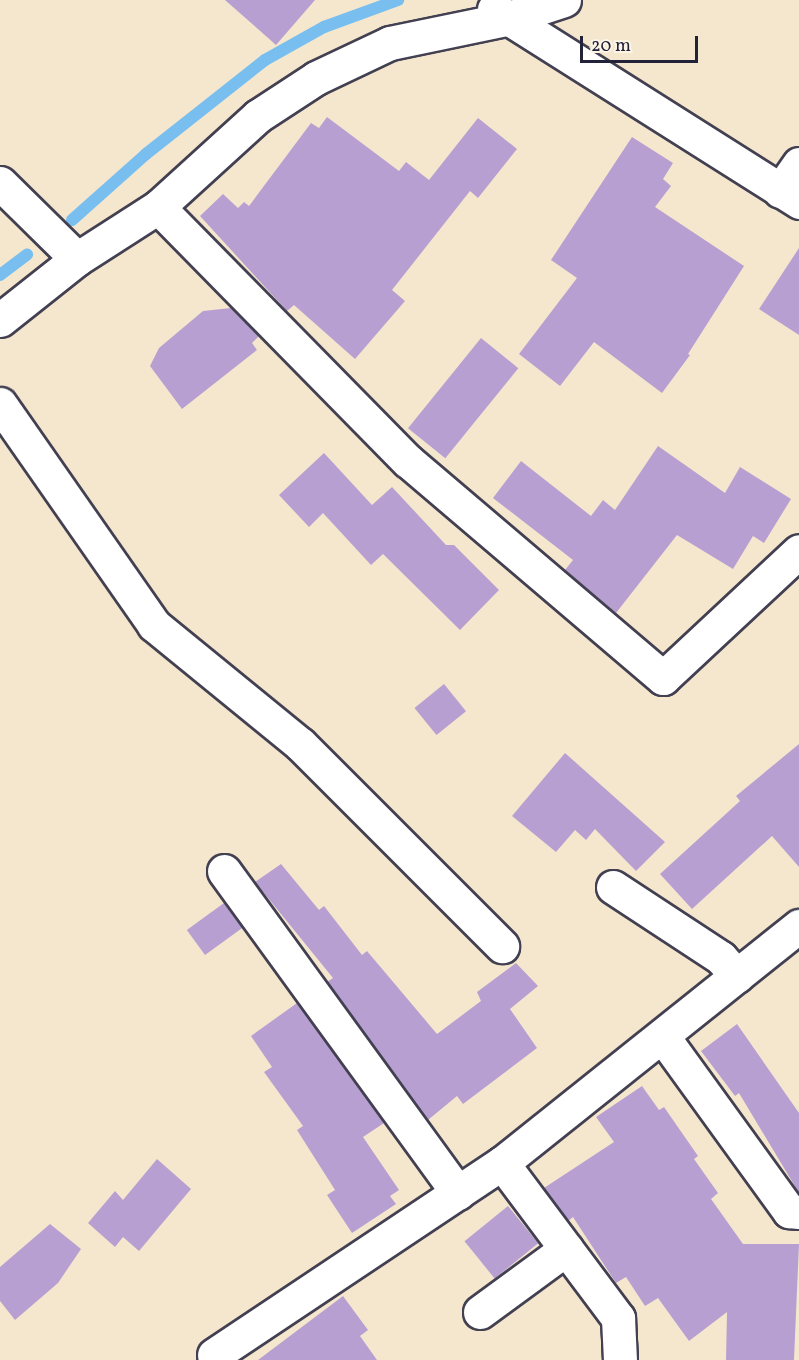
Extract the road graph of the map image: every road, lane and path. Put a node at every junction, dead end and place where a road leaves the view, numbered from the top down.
1 (564, 0) edge
2 (495, 9) edge
3 (799, 164) edge
4 (0, 183) edge
5 (790, 196) edge
6 (158, 207) junction
7 (77, 259) junction
8 (0, 320) edge
9 (0, 404) edge
10 (799, 551) edge
11 (224, 871) dead end
12 (613, 887) dead end
13 (799, 926) edge
14 (502, 946) dead end
15 (737, 976) junction
16 (663, 1037) junction
17 (502, 1163) junction
18 (458, 1193) junction
19 (799, 1212) edge
20 (566, 1249) junction
21 (480, 1311) dead end
22 (214, 1355) dead end
23 (620, 1360) edge

1 - 2 street
2 - 5 street
2 - 6 street
3 - 5 street
4 - 7 street
6 - 7 street
6 - 10 street
7 - 8 street
9 - 14 street
11 - 18 street
12 - 15 street
13 - 15 street
15 - 16 street
16 - 17 street
16 - 19 street
17 - 18 street
17 - 20 street
18 - 22 street
20 - 21 street
20 - 23 street

